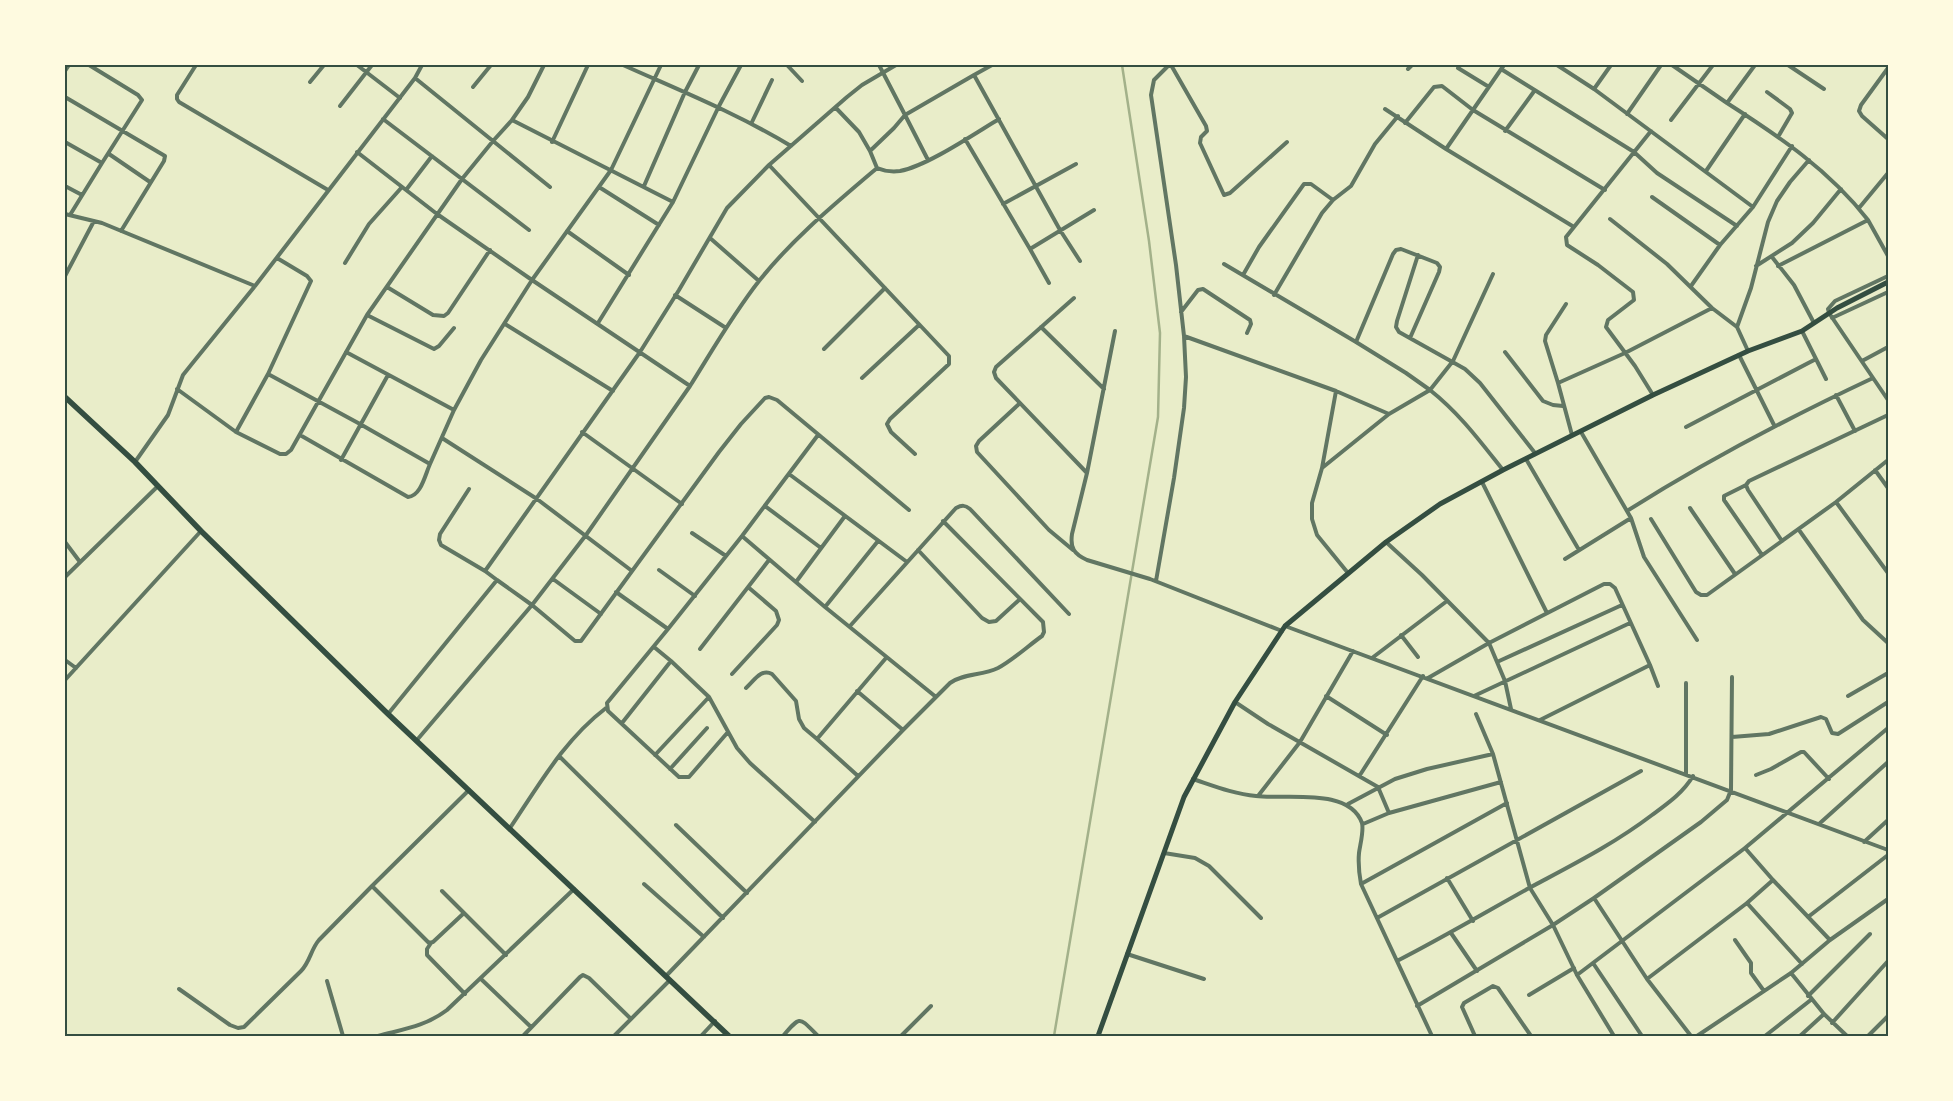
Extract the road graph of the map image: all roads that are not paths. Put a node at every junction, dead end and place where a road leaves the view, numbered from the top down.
1 (69, 65) edge
2 (89, 65) edge
3 (196, 65) edge
4 (324, 65) edge
5 (356, 65) edge
6 (372, 65) edge
7 (422, 65) edge
8 (491, 65) edge
9 (544, 65) edge
10 (588, 65) edge
11 (623, 65) edge
12 (661, 65) edge
13 (699, 65) edge
14 (741, 65) edge
15 (787, 65) edge
16 (879, 65) edge
17 (896, 65) edge
18 (992, 65) edge
19 (1170, 65) edge
20 (1452, 65) edge
21 (1556, 65) edge
22 (1611, 65) edge
23 (1662, 65) edge
24 (1672, 65) edge
25 (1713, 65) edge
26 (1755, 65) edge
27 (1788, 65) edge
28 (1459, 66) edge
29 (1503, 67) edge
30 (1888, 68) edge
31 (65, 70) edge
32 (366, 72) junction
33 (882, 73) junction
34 (974, 75) junction
35 (415, 78) junction
36 (654, 79) junction
37 (772, 80) dead end
38 (802, 81) dead end
39 (310, 82) dead end
40 (1699, 85) junction
41 (473, 86) dead end
42 (1489, 87) junction
43 (1594, 89) junction
44 (1824, 89) dead end
45 (1535, 90) junction
46 (685, 92) junction
47 (1767, 92) dead end
48 (65, 97) edge
49 (400, 98) junction
50 (1727, 103) junction
51 (340, 106) dead end
52 (719, 106) junction
53 (836, 108) junction
54 (1385, 109) dead end
55 (1473, 110) junction
56 (1627, 114) junction
57 (1745, 114) junction
58 (905, 115) junction
59 (1398, 116) junction
60 (383, 119) junction
61 (999, 119) junction
62 (512, 120) junction
63 (1671, 120) dead end
64 (752, 122) junction
65 (1405, 123) junction
66 (123, 130) junction
67 (1504, 131) junction
68 (1651, 131) junction
69 (1778, 137) junction
70 (965, 139) junction
71 (1888, 139) edge
72 (493, 141) junction
73 (65, 142) edge
74 (552, 142) junction
75 (1287, 142) dead end
76 (791, 146) junction
77 (1792, 146) junction
78 (1446, 149) junction
79 (870, 150) junction
80 (358, 152) junction
81 (1634, 152) junction
82 (108, 154) junction
83 (432, 156) junction
84 (928, 160) junction
85 (1809, 160) junction
86 (102, 163) junction
87 (1076, 164) dead end
88 (769, 165) junction
89 (877, 168) junction
90 (611, 170) junction
91 (1706, 172) junction
92 (1888, 173) edge
93 (462, 179) junction
94 (150, 182) junction
95 (65, 186) edge
96 (550, 186) dead end
97 (644, 186) junction
98 (1036, 186) junction
99 (598, 187) junction
100 (404, 188) junction
101 (1842, 189) junction
102 (328, 190) junction
103 (1604, 190) junction
104 (82, 195) junction
105 (1652, 198) dead end
106 (1333, 200) junction
107 (673, 202) junction
108 (1003, 204) junction
109 (1753, 207) junction
110 (1859, 208) junction
111 (1094, 210) dead end
112 (67, 214) edge
113 (437, 214) junction
114 (818, 219) junction
115 (1610, 219) dead end
116 (94, 220) junction
117 (1868, 220) junction
118 (659, 225) junction
119 (1737, 226) junction
120 (1574, 227) junction
121 (529, 230) dead end
122 (1060, 230) junction
123 (121, 231) junction
124 (567, 232) junction
125 (710, 238) junction
126 (1720, 245) junction
127 (1030, 249) junction
128 (490, 250) junction
129 (1418, 255) junction
130 (1888, 256) edge
131 (1772, 257) junction
132 (277, 258) junction
133 (1080, 261) dead end
134 (346, 263) dead end
135 (1224, 264) dead end
136 (1756, 266) junction
137 (1778, 266) junction
138 (1493, 274) dead end
139 (629, 275) junction
140 (65, 276) edge
141 (1242, 276) junction
142 (1888, 276) edge
143 (532, 280) junction
144 (759, 280) junction
145 (1888, 282) edge
146 (1049, 284) dead end
147 (255, 286) junction
148 (1691, 286) junction
149 (387, 287) junction
150 (885, 288) junction
151 (1888, 292) edge
152 (1274, 295) junction
153 (675, 296) junction
154 (1074, 298) dead end
155 (1566, 304) dead end
156 (1712, 308) junction
157 (1181, 312) junction
158 (367, 315) junction
159 (1830, 316) junction
160 (598, 323) junction
161 (1814, 323) junction
162 (505, 324) junction
163 (919, 325) junction
164 (1041, 327) junction
165 (1737, 327) junction
166 (454, 328) dead end
167 (726, 328) junction
168 (1115, 331) dead end
169 (1802, 331) junction
170 (1247, 333) dead end
171 (1184, 336) junction
172 (1410, 338) junction
173 (1356, 342) junction
174 (1888, 347) edge
175 (824, 349) dead end
176 (1748, 350) junction
177 (346, 352) junction
178 (640, 352) junction
179 (1505, 352) dead end
180 (1625, 353) junction
181 (1739, 355) junction
182 (1816, 359) junction
183 (1453, 361) junction
184 (1862, 361) junction
185 (268, 374) junction
186 (388, 375) junction
187 (862, 378) dead end
188 (1873, 378) junction
189 (1826, 379) dead end
190 (1558, 383) junction
191 (690, 386) junction
192 (178, 388) junction
193 (1104, 388) junction
194 (1430, 390) junction
195 (1755, 390) junction
196 (613, 391) junction
197 (1336, 391) junction
198 (1653, 395) junction
199 (1836, 395) junction
200 (65, 397) edge
201 (1888, 400) edge
202 (319, 402) junction
203 (1018, 404) junction
204 (1563, 406) junction
205 (454, 410) junction
206 (1389, 414) junction
207 (1888, 415) edge
208 (360, 424) junction
209 (1774, 426) junction
210 (1686, 427) dead end
211 (1855, 431) junction
212 (236, 432) junction
213 (582, 432) junction
214 (1580, 432) junction
215 (818, 435) junction
216 (1572, 435) junction
217 (300, 436) junction
218 (442, 438) junction
219 (1535, 453) junction
220 (915, 454) dead end
221 (1526, 459) junction
222 (342, 460) junction
223 (1888, 460) edge
224 (135, 462) junction
225 (430, 464) junction
226 (634, 468) junction
227 (1322, 468) junction
228 (1503, 470) junction
229 (1875, 470) junction
230 (1086, 473) junction
231 (789, 474) junction
232 (1482, 482) junction
233 (1746, 485) junction
234 (158, 486) junction
235 (1888, 488) edge
236 (469, 489) dead end
237 (537, 499) junction
238 (1836, 502) junction
239 (682, 504) junction
240 (765, 506) junction
241 (1690, 508) dead end
242 (909, 510) dead end
243 (1627, 511) junction
244 (845, 516) junction
245 (1631, 518) junction
246 (1651, 518) dead end
247 (943, 521) junction
248 (1799, 530) junction
249 (202, 531) junction
250 (692, 534) dead end
251 (586, 535) junction
252 (742, 536) junction
253 (878, 540) junction
254 (1782, 541) junction
255 (65, 542) edge
256 (1386, 542) junction
257 (821, 548) junction
258 (918, 550) junction
259 (1073, 550) junction
260 (1579, 550) junction
261 (1762, 555) junction
262 (726, 556) junction
263 (1565, 559) dead end
264 (770, 560) junction
265 (80, 562) junction
266 (907, 562) junction
267 (659, 570) dead end
268 (485, 571) junction
269 (632, 571) junction
270 (1888, 573) edge
271 (1348, 574) junction
272 (1735, 574) junction
273 (65, 577) edge
274 (553, 578) junction
275 (497, 580) junction
276 (1156, 581) junction
277 (796, 582) junction
278 (748, 587) junction
279 (616, 592) junction
280 (695, 596) junction
281 (1019, 600) junction
282 (1447, 601) junction
283 (532, 605) junction
284 (1622, 605) junction
285 (825, 607) junction
286 (1547, 613) junction
287 (602, 614) junction
288 (1069, 614) dead end
289 (1630, 623) junction
290 (850, 626) junction
291 (1284, 628) junction
292 (668, 629) junction
293 (1402, 635) junction
294 (1697, 640) dead end
295 (1489, 643) junction
296 (1888, 643) edge
297 (654, 647) junction
298 (700, 649) dead end
299 (1353, 651) junction
300 (1418, 657) dead end
301 (886, 658) junction
302 (1372, 658) junction
303 (65, 660) edge
304 (671, 661) junction
305 (1497, 662) junction
306 (1650, 665) junction
307 (76, 668) junction
308 (732, 674) dead end
309 (1888, 674) edge
310 (1425, 677) junction
311 (1732, 677) dead end
312 (65, 680) edge
313 (1505, 682) junction
314 (1686, 683) dead end
315 (1658, 686) dead end
316 (746, 688) dead end
317 (857, 691) junction
318 (1326, 696) junction
319 (1474, 696) junction
320 (1848, 696) dead end
321 (708, 697) junction
322 (936, 697) junction
323 (1235, 702) junction
324 (1888, 702) edge
325 (606, 708) junction
326 (1511, 709) junction
327 (388, 714) junction
328 (1476, 714) dead end
329 (1540, 720) junction
330 (622, 723) junction
331 (707, 728) dead end
332 (1888, 728) edge
333 (903, 730) junction
334 (728, 732) junction
335 (1387, 735) junction
336 (1732, 737) junction
337 (817, 739) junction
338 (417, 740) junction
339 (1300, 742) junction
340 (1493, 754) junction
341 (655, 755) junction
342 (559, 756) junction
343 (1888, 762) edge
344 (670, 769) junction
345 (1641, 771) dead end
346 (1686, 774) junction
347 (1360, 775) junction
348 (1756, 775) dead end
349 (858, 776) junction
350 (1692, 778) junction
351 (1193, 779) junction
352 (1829, 779) junction
353 (1501, 782) junction
354 (1378, 787) junction
355 (469, 790) junction
356 (1729, 795) junction
357 (1258, 796) junction
358 (1507, 803) junction
359 (1348, 804) junction
360 (1389, 813) junction
361 (1789, 813) junction
362 (1888, 820) edge
363 (815, 822) junction
364 (1363, 824) junction
365 (1819, 824) junction
366 (676, 825) dead end
367 (510, 828) junction
368 (1517, 839) junction
369 (1864, 842) junction
370 (1745, 848) junction
371 (1888, 850) edge
372 (1164, 854) junction
373 (1888, 855) edge
374 (1447, 878) junction
375 (1773, 880) junction
376 (644, 884) dead end
377 (1362, 884) junction
378 (372, 886) junction
379 (1530, 888) junction
380 (574, 889) junction
381 (442, 890) dead end
382 (747, 893) junction
383 (1594, 898) junction
384 (1888, 899) edge
385 (1747, 902) junction
386 (464, 914) junction
387 (1808, 917) junction
388 (723, 918) junction
389 (1261, 918) dead end
390 (1377, 918) junction
391 (1473, 921) junction
392 (1553, 925) junction
393 (1452, 933) junction
394 (1870, 934) dead end
395 (704, 937) junction
396 (1735, 940) dead end
397 (1830, 940) junction
398 (1621, 941) junction
399 (431, 943) junction
400 (1127, 954) junction
401 (506, 955) junction
402 (1397, 961) junction
403 (1888, 962) edge
404 (1593, 963) junction
405 (1802, 964) junction
406 (1574, 968) junction
407 (1477, 971) junction
408 (1791, 973) junction
409 (1577, 975) junction
410 (668, 978) junction
411 (481, 979) junction
412 (1204, 979) dead end
413 (1647, 979) junction
414 (327, 981) dead end
415 (179, 989) dead end
416 (1764, 991) junction
417 (465, 994) junction
418 (1529, 995) dead end
419 (1810, 998) junction
420 (931, 1006) dead end
421 (1418, 1006) junction
422 (1824, 1014) junction
423 (1888, 1016) edge
424 (632, 1019) junction
425 (715, 1021) junction
426 (1832, 1023) junction
427 (531, 1027) junction
428 (396, 1032) junction
429 (343, 1036) edge
430 (378, 1036) edge
431 (400, 1036) edge
432 (523, 1036) edge
433 (614, 1036) edge
434 (701, 1036) edge
435 (729, 1036) edge
436 (783, 1036) edge
437 (818, 1036) edge
438 (901, 1036) edge
439 (1098, 1036) edge
440 (1432, 1036) edge
441 (1475, 1036) edge
442 (1530, 1036) edge
443 (1614, 1036) edge
444 (1642, 1036) edge
445 (1691, 1036) edge
446 (1697, 1036) edge
447 (1764, 1036) edge
448 (1800, 1036) edge
449 (1847, 1036) edge
450 (1868, 1036) edge

1 - 31 street
2 - 66 street
3 - 102 street
4 - 39 street
5 - 32 street
6 - 32 street
7 - 35 street
8 - 41 street
9 - 62 street
10 - 74 street
11 - 36 street
12 - 36 street
13 - 46 street
14 - 52 street
15 - 38 street
16 - 33 street
17 - 33 street
18 - 34 street
19 - 75 street
19 - 157 street
20 - 28 street
21 - 43 street
22 - 43 street
23 - 56 street
24 - 40 street
25 - 40 street
26 - 50 street
27 - 44 street
28 - 42 street
29 - 42 street
29 - 45 street
30 - 71 street
32 - 49 street
32 - 51 street
33 - 53 street
33 - 58 street
34 - 58 street
34 - 61 street
35 - 49 street
35 - 72 street
36 - 46 street
36 - 90 street
37 - 64 street
40 - 50 street
40 - 63 street
42 - 55 street
43 - 56 street
45 - 67 street
45 - 81 street
46 - 52 street
46 - 97 street
47 - 69 street
48 - 66 street
49 - 60 street
50 - 57 street
52 - 64 street
52 - 107 street
53 - 76 street
53 - 79 street
54 - 59 street
55 - 65 street
55 - 67 street
55 - 78 street
56 - 68 street
57 - 69 street
57 - 91 street
58 - 79 street
58 - 84 street
59 - 65 street
59 - 106 street
60 - 80 street
60 - 83 street
61 - 70 street
61 - 98 street
62 - 72 street
62 - 74 street
64 - 76 street
65 - 78 street
66 - 82 street
66 - 94 street
67 - 103 street
68 - 81 street
68 - 91 street
69 - 77 street
70 - 84 street
70 - 108 street
72 - 93 street
72 - 96 street
73 - 86 street
74 - 90 street
76 - 88 street
77 - 85 street
77 - 109 street
78 - 120 street
79 - 89 street
80 - 100 street
80 - 102 street
81 - 103 street
81 - 119 street
82 - 86 street
82 - 94 street
83 - 93 street
83 - 100 street
84 - 89 street
85 - 101 street
85 - 136 street
86 - 104 street
87 - 98 street
88 - 114 street
88 - 125 street
89 - 114 street
90 - 97 street
90 - 99 street
91 - 109 street
92 - 110 street
93 - 113 street
93 - 121 street
94 - 123 street
95 - 104 street
97 - 107 street
98 - 108 street
98 - 122 street
99 - 118 street
99 - 124 street
100 - 113 street
100 - 134 street
101 - 110 street
101 - 131 street
102 - 132 street
103 - 120 street
104 - 112 street
105 - 126 street
106 - 141 street
106 - 152 street
107 - 118 street
108 - 127 street
109 - 119 street
110 - 117 street
111 - 122 street
112 - 116 street
113 - 128 street
113 - 149 street
114 - 144 street
114 - 150 street
115 - 148 street
116 - 123 street
116 - 140 street
117 - 130 street
117 - 137 street
118 - 139 street
119 - 126 street
120 - 180 street
122 - 127 street
122 - 133 street
123 - 147 street
124 - 139 street
124 - 143 street
125 - 144 street
125 - 153 street
126 - 148 street
127 - 146 street
128 - 143 street
128 - 149 street
129 - 172 street
129 - 172 street
129 - 173 street
131 - 136 street
131 - 137 street
132 - 147 street
132 - 185 street
135 - 141 street
136 - 165 street
137 - 161 street
138 - 183 street
139 - 160 street
141 - 152 street
142 - 159 street
143 - 160 street
143 - 162 street
144 - 167 street
145 - 159 main road
147 - 192 street
148 - 156 street
149 - 158 street
150 - 163 street
150 - 175 street
151 - 159 street
152 - 173 street
153 - 167 street
153 - 178 street
154 - 164 street
155 - 190 street
156 - 165 street
156 - 180 street
157 - 170 street
157 - 171 street
158 - 166 street
158 - 177 street
159 - 161 main road
159 - 184 street
160 - 178 street
161 - 169 main road
162 - 196 street
162 - 205 street
163 - 187 street
163 - 220 street
164 - 193 street
164 - 203 street
165 - 176 street
167 - 191 street
168 - 193 street
169 - 176 main road
169 - 182 street
171 - 197 street
171 - 276 street
172 - 183 street
173 - 194 street
174 - 184 street
176 - 181 main road
177 - 186 street
177 - 202 street
178 - 191 street
178 - 196 street
179 - 204 street
180 - 190 street
180 - 198 street
181 - 195 street
181 - 198 main road
182 - 189 street
182 - 195 street
183 - 194 street
183 - 219 street
184 - 188 street
185 - 202 street
185 - 212 street
186 - 205 street
186 - 208 street
188 - 199 street
188 - 201 street
190 - 204 street
191 - 226 street
192 - 212 street
192 - 224 street
193 - 230 street
194 - 206 street
194 - 228 street
195 - 209 street
195 - 210 street
196 - 213 street
197 - 206 street
197 - 227 street
198 - 214 main road
199 - 209 street
199 - 211 street
200 - 224 main road
202 - 208 street
202 - 217 street
203 - 230 street
203 - 259 street
204 - 216 street
205 - 218 street
206 - 227 street
207 - 211 street
208 - 222 street
208 - 225 street
209 - 243 street
211 - 233 street
212 - 217 street
213 - 226 street
213 - 237 street
214 - 216 main road
214 - 243 street
215 - 231 street
215 - 239 street
215 - 242 street
216 - 219 main road
217 - 222 street
218 - 225 street
218 - 237 street
219 - 221 main road
221 - 228 main road
221 - 260 street
222 - 225 street
223 - 229 street
224 - 234 main road
226 - 239 street
226 - 251 street
227 - 271 street
228 - 232 main road
229 - 235 street
229 - 238 street
230 - 259 street
231 - 240 street
231 - 244 street
232 - 256 main road
232 - 286 street
233 - 254 street
233 - 261 street
234 - 249 main road
234 - 265 street
236 - 268 street
237 - 251 street
237 - 268 street
238 - 248 street
238 - 270 street
239 - 269 street
240 - 252 street
240 - 257 street
241 - 272 street
243 - 245 street
244 - 253 street
244 - 257 street
245 - 260 street
245 - 294 street
246 - 272 street
247 - 258 street
247 - 281 street
247 - 288 street
248 - 254 street
248 - 296 street
249 - 307 street
249 - 327 main road
250 - 262 street
251 - 269 street
251 - 274 street
252 - 262 street
252 - 264 street
253 - 266 street
253 - 285 street
254 - 261 street
255 - 265 street
256 - 271 main road
256 - 282 street
257 - 277 street
258 - 266 street
258 - 281 street
259 - 276 street
260 - 263 street
261 - 272 street
262 - 280 street
264 - 277 street
264 - 278 street
265 - 273 street
266 - 290 street
267 - 280 street
268 - 275 street
269 - 279 street
271 - 291 main road
274 - 283 street
274 - 287 street
275 - 283 street
275 - 327 street
276 - 291 street
277 - 285 street
278 - 298 street
278 - 308 street
279 - 287 street
279 - 292 street
280 - 292 street
281 - 322 street
282 - 293 street
282 - 295 street
283 - 287 street
283 - 338 street
284 - 286 street
284 - 289 street
284 - 305 street
285 - 290 street
286 - 295 street
289 - 306 street
289 - 313 street
290 - 301 street
291 - 299 street
291 - 323 main road
292 - 297 street
293 - 300 street
293 - 302 street
295 - 305 street
295 - 310 street
297 - 304 street
297 - 325 street
299 - 302 street
299 - 318 street
301 - 317 street
301 - 322 street
302 - 310 street
303 - 307 street
304 - 321 street
304 - 330 street
305 - 313 street
306 - 315 street
306 - 329 street
307 - 312 street
309 - 320 street
310 - 319 street
310 - 335 street
311 - 336 street
313 - 319 street
313 - 326 street
314 - 346 street
316 - 337 street
317 - 333 street
317 - 337 street
318 - 335 street
318 - 339 street
319 - 326 street
321 - 334 street
321 - 341 street
322 - 333 street
323 - 339 street
323 - 351 main road
324 - 336 street
325 - 330 street
325 - 342 street
326 - 329 street
327 - 338 main road
328 - 340 street
329 - 346 street
330 - 341 street
331 - 344 street
332 - 352 street
333 - 349 street
334 - 344 street
334 - 363 street
335 - 347 street
336 - 356 street
337 - 349 street
338 - 355 main road
339 - 347 street
339 - 357 street
340 - 353 street
340 - 354 street
341 - 344 street
342 - 367 street
342 - 388 street
343 - 365 street
345 - 368 street
346 - 350 street
347 - 354 street
348 - 352 street
349 - 363 street
350 - 356 street
350 - 379 street
351 - 357 street
351 - 372 main road
352 - 361 street
353 - 358 street
353 - 360 street
354 - 359 street
354 - 360 street
355 - 367 main road
355 - 378 street
356 - 361 street
356 - 383 street
357 - 359 street
358 - 368 street
358 - 377 street
359 - 364 street
360 - 364 street
361 - 365 street
361 - 370 street
362 - 369 street
363 - 382 street
364 - 377 street
365 - 369 street
366 - 382 street
367 - 380 main road
368 - 374 street
368 - 379 street
369 - 371 street
370 - 375 street
370 - 398 street
372 - 389 street
372 - 400 main road
373 - 387 street
374 - 390 street
374 - 391 street
375 - 385 street
375 - 387 street
376 - 395 street
377 - 390 street
378 - 399 street
378 - 415 street
379 - 391 street
379 - 392 street
380 - 401 street
380 - 410 main road
381 - 386 street
382 - 388 street
383 - 392 street
383 - 398 street
384 - 397 street
385 - 405 street
385 - 413 street
386 - 399 street
386 - 401 street
387 - 397 street
388 - 395 street
390 - 402 street
391 - 393 street
392 - 406 street
392 - 407 street
393 - 402 street
393 - 407 street
394 - 419 street
395 - 410 street
396 - 416 street
397 - 405 street
398 - 404 street
398 - 413 street
399 - 417 street
400 - 412 street
400 - 439 main road
401 - 411 street
402 - 421 street
403 - 426 street
404 - 409 street
404 - 444 street
405 - 408 street
406 - 409 street
406 - 418 street
407 - 421 street
408 - 416 street
408 - 419 street
409 - 443 street
410 - 424 street
410 - 425 main road
411 - 417 street
411 - 427 street
413 - 445 street
414 - 429 street
416 - 446 street
417 - 428 street
419 - 422 street
419 - 447 street
420 - 438 street
421 - 440 street
422 - 426 street
422 - 448 street
423 - 450 street
424 - 427 street
424 - 433 street
425 - 434 street
425 - 435 main road
426 - 449 street
427 - 432 street
428 - 430 street
428 - 431 street
436 - 437 street
441 - 442 street

